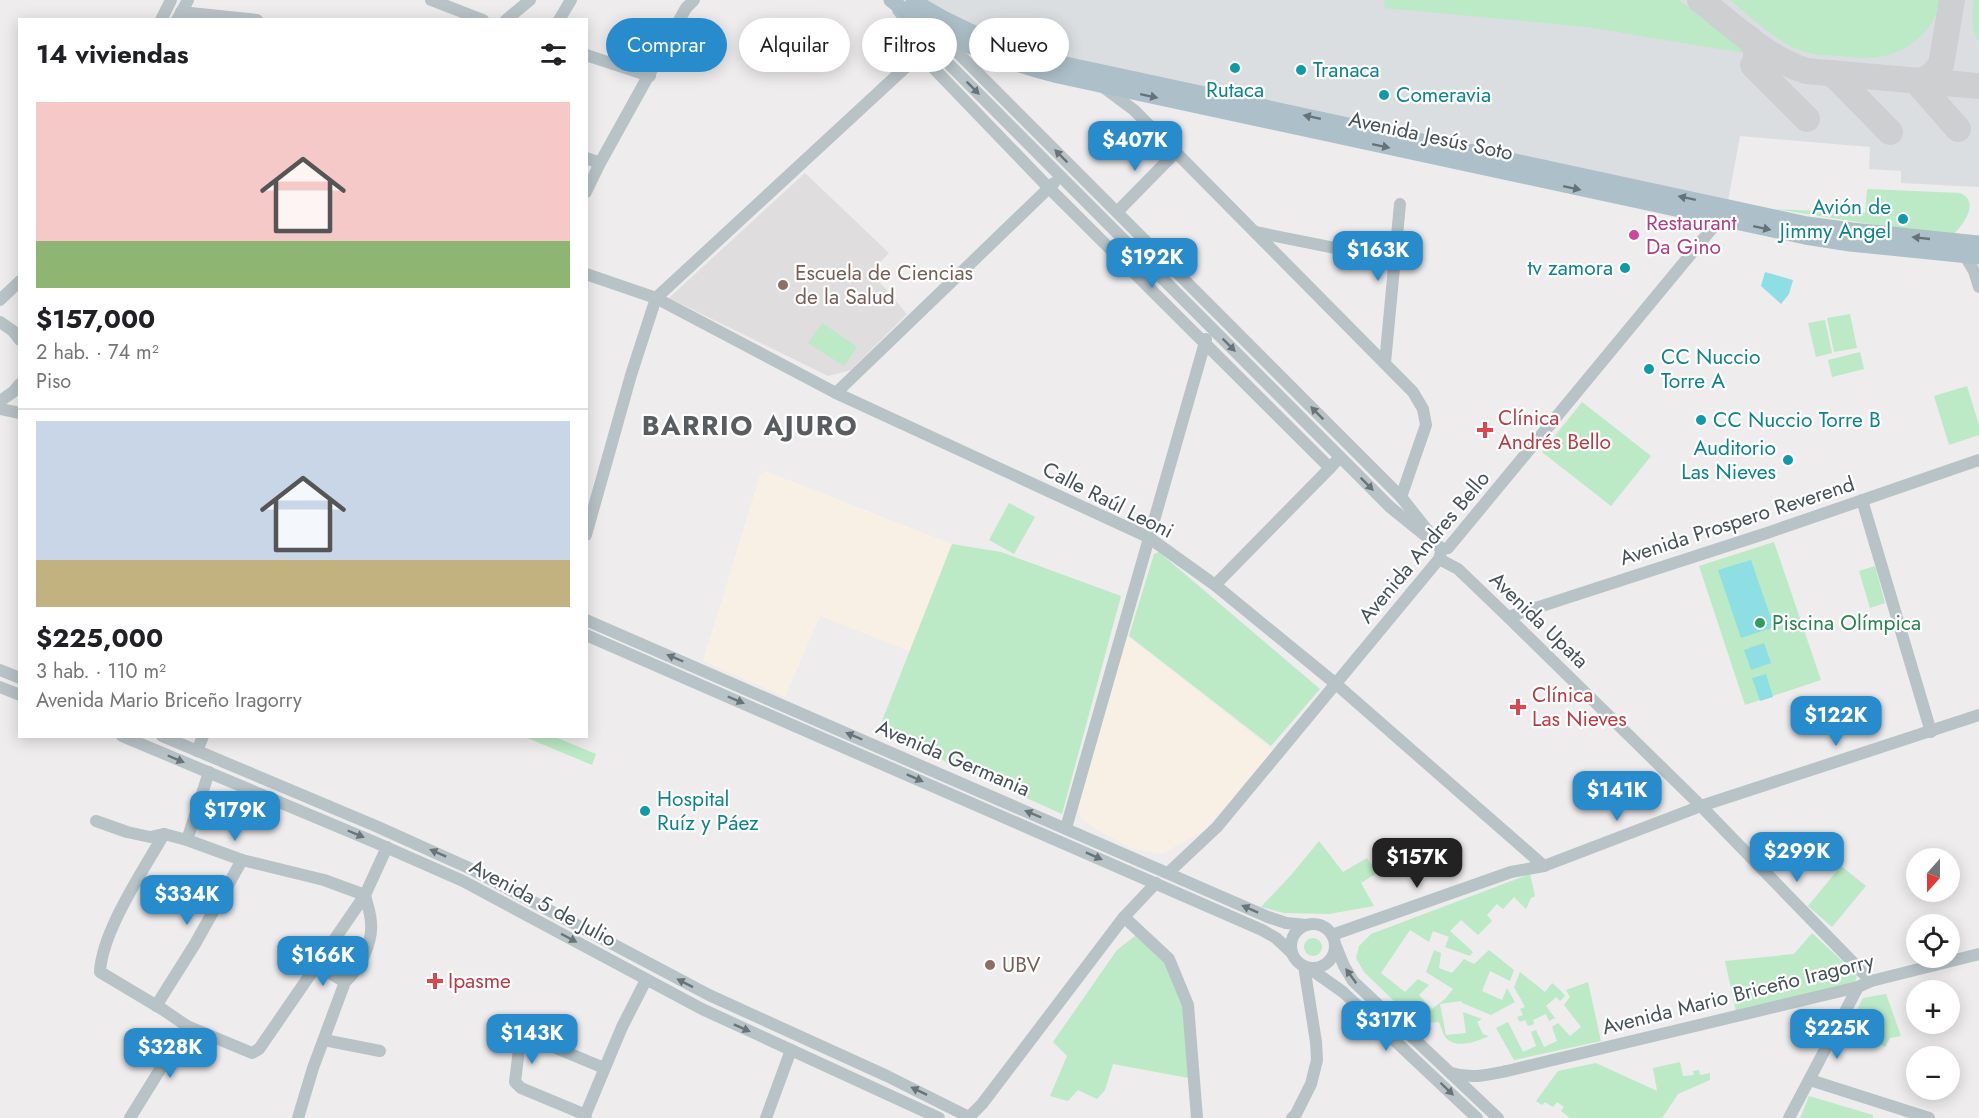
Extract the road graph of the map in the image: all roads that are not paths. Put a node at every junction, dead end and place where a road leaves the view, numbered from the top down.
1 (171, 0) edge
2 (188, 0) edge
3 (431, 0) edge
4 (530, 0) edge
5 (571, 0) edge
6 (694, 0) edge
7 (890, 0) edge
8 (913, 0) edge
9 (179, 16) edge
10 (162, 18) edge
11 (218, 18) edge
12 (478, 18) edge
13 (508, 18) edge
14 (560, 18) edge
15 (916, 18) edge
16 (925, 18) edge
17 (957, 39) edge
18 (957, 51) edge
19 (588, 56) edge
20 (650, 76) junction
21 (1100, 85) junction
22 (1175, 153) junction
23 (588, 159) edge
24 (600, 163) junction
25 (1062, 178) junction
26 (1048, 187) junction
27 (588, 188) edge
28 (1400, 204) dead end
29 (1117, 212) junction
30 (1724, 213) junction
31 (1254, 232) junction
32 (1973, 249) edge
33 (1395, 260) junction
34 (588, 274) edge
35 (18, 283) edge
36 (1979, 287) edge
37 (656, 298) junction
38 (0, 300) edge
39 (0, 322) edge
40 (1212, 328) junction
41 (18, 336) edge
42 (1205, 343) junction
43 (1384, 363) junction
44 (18, 386) edge
45 (836, 393) junction
46 (0, 401) edge
47 (0, 409) edge
48 (18, 413) edge
49 (1340, 457) junction
50 (1979, 460) edge
51 (1330, 468) junction
52 (1401, 497) junction
53 (1862, 500) junction
54 (588, 528) edge
55 (1148, 537) junction
56 (1442, 552) junction
57 (1215, 585) junction
58 (1508, 617) junction
59 (588, 621) edge
60 (588, 636) edge
61 (0, 670) edge
62 (18, 677) edge
63 (1336, 684) junction
64 (0, 687) edge
65 (18, 694) edge
66 (1979, 715) edge
67 (1931, 732) junction
68 (127, 738) edge
69 (167, 738) edge
70 (202, 738) edge
71 (197, 751) junction
72 (208, 772) junction
73 (1701, 806) junction
74 (96, 821) dead end
75 (1066, 828) junction
76 (164, 834) junction
77 (187, 840) junction
78 (387, 847) junction
79 (242, 860) junction
80 (1544, 866) junction
81 (1168, 873) junction
82 (1156, 883) junction
83 (365, 895) junction
84 (1124, 917) junction
85 (1306, 925) junction
86 (1334, 939) junction
87 (1292, 953) junction
88 (1979, 954) edge
89 (317, 965) junction
90 (1306, 967) junction
91 (646, 980) junction
92 (1871, 981) junction
93 (345, 982) junction
94 (1858, 987) junction
95 (156, 1006) junction
96 (187, 1026) junction
97 (324, 1040) junction
98 (791, 1050) junction
99 (380, 1051) dead end
100 (604, 1068) junction
101 (1507, 1071) junction
102 (1451, 1073) junction
103 (1809, 1080) junction
104 (1482, 1102) junction
105 (585, 1116) edge
106 (969, 1117) edge
107 (130, 1118) edge
108 (298, 1118) edge
109 (766, 1118) edge
110 (939, 1118) edge
111 (1197, 1118) edge
112 (1292, 1118) edge
113 (1477, 1118) edge
114 (1498, 1118) edge
115 (1789, 1118) edge
116 (1929, 1118) edge

1 - 10 street
2 - 9 street
3 - 12 street
4 - 13 street
5 - 14 street
6 - 20 street
7 - 15 main road, Avenida Jesús Soto
7 -> 25 street
8 - 16 street
30 -> 8 main road, Avenida Jesús Soto
9 - 11 street
17 - 21 main road, Avenida Jesús Soto
29 -> 18 street
19 - 20 street
20 - 24 street
21 - 22 street
21 -> 30 main road, Avenida Jesús Soto
22 - 29 street
22 - 31 street
23 - 24 street
24 - 27 street
25 - 26 street
25 - 40 street
26 - 37 street
26 - 42 street
26 - 45 street
28 - 33 street
52 -> 29 street
30 - 32 main road, Avenida Jesús Soto
30 - 56 street, Avenida Andres Bello
31 - 33 street
31 - 43 street
32 - 36 street
33 - 43 street
34 - 37 street, Calle Raúl Leoni
35 - 38 street
37 - 45 street, Calle Raúl Leoni
37 - 54 street
39 - 41 street
40 - 42 street
40 -> 49 street
42 - 51 street
42 - 55 street
43 - 52 street
44 - 46 street
45 - 55 street, Calle Raúl Leoni
47 - 48 street
49 - 51 street
49 -> 56 street
50 - 53 street, Avenida Prospero Reverend
51 - 57 street
52 - 56 street
53 - 58 street, Avenida Prospero Reverend
53 - 67 street
55 - 57 street, Calle Raúl Leoni
55 - 75 street
56 - 58 street, Avenida Upata
56 - 63 street, Avenida Andres Bello
57 - 63 street, Calle Raúl Leoni
58 - 73 street, Avenida Upata
75 -> 59 street, Avenida Germania
60 -> 82 street, Avenida Germania
61 - 62 street
63 - 80 street, Calle Raúl Leoni
63 - 81 street, Avenida Andres Bello
64 - 65 street
66 - 67 street
67 - 73 street
68 -> 72 street, Avenida 5 de Julio
69 - 71 street, Avenida 5 de Julio
70 - 71 street
106 -> 71 street, Avenida 5 de Julio
72 - 77 street
72 -> 78 street, Avenida 5 de Julio
73 - 80 street
73 - 92 street, Avenida Upata
74 - 76 street
75 - 81 street, Avenida Germania
76 - 77 street
76 - 95 street
77 - 79 street
78 - 83 street
78 -> 91 street, Avenida 5 de Julio
79 - 83 street
79 - 95 street
80 - 86 street
85 -> 81 street, Avenida Germania
82 - 84 street
82 - 87 street, Avenida Germania
83 - 89 street
83 - 93 street
84 - 106 street
84 - 111 street
85 - 86 street
85 - 87 street
86 - 90 street
102 -> 86 street
87 - 90 street
88 - 92 street, Avenida Mario Briceño Iragorry
89 - 93 street
89 - 96 street
90 - 112 street
90 -> 113 street
91 -> 98 street, Avenida 5 de Julio
91 - 100 street
92 - 94 street, Avenida Mario Briceño Iragorry
93 - 97 street
94 - 101 street, Avenida Mario Briceño Iragorry
94 - 103 street
95 - 96 street
96 - 107 street
97 - 99 street
97 - 108 street
98 - 109 street
98 - 110 street, Avenida 5 de Julio
100 - 105 street
100 - 105 street
101 - 102 street, Avenida Mario Briceño Iragorry
101 - 104 street, Avenida Mario Briceño Iragorry
102 - 104 street
103 - 115 street
103 - 116 street
104 - 114 street

